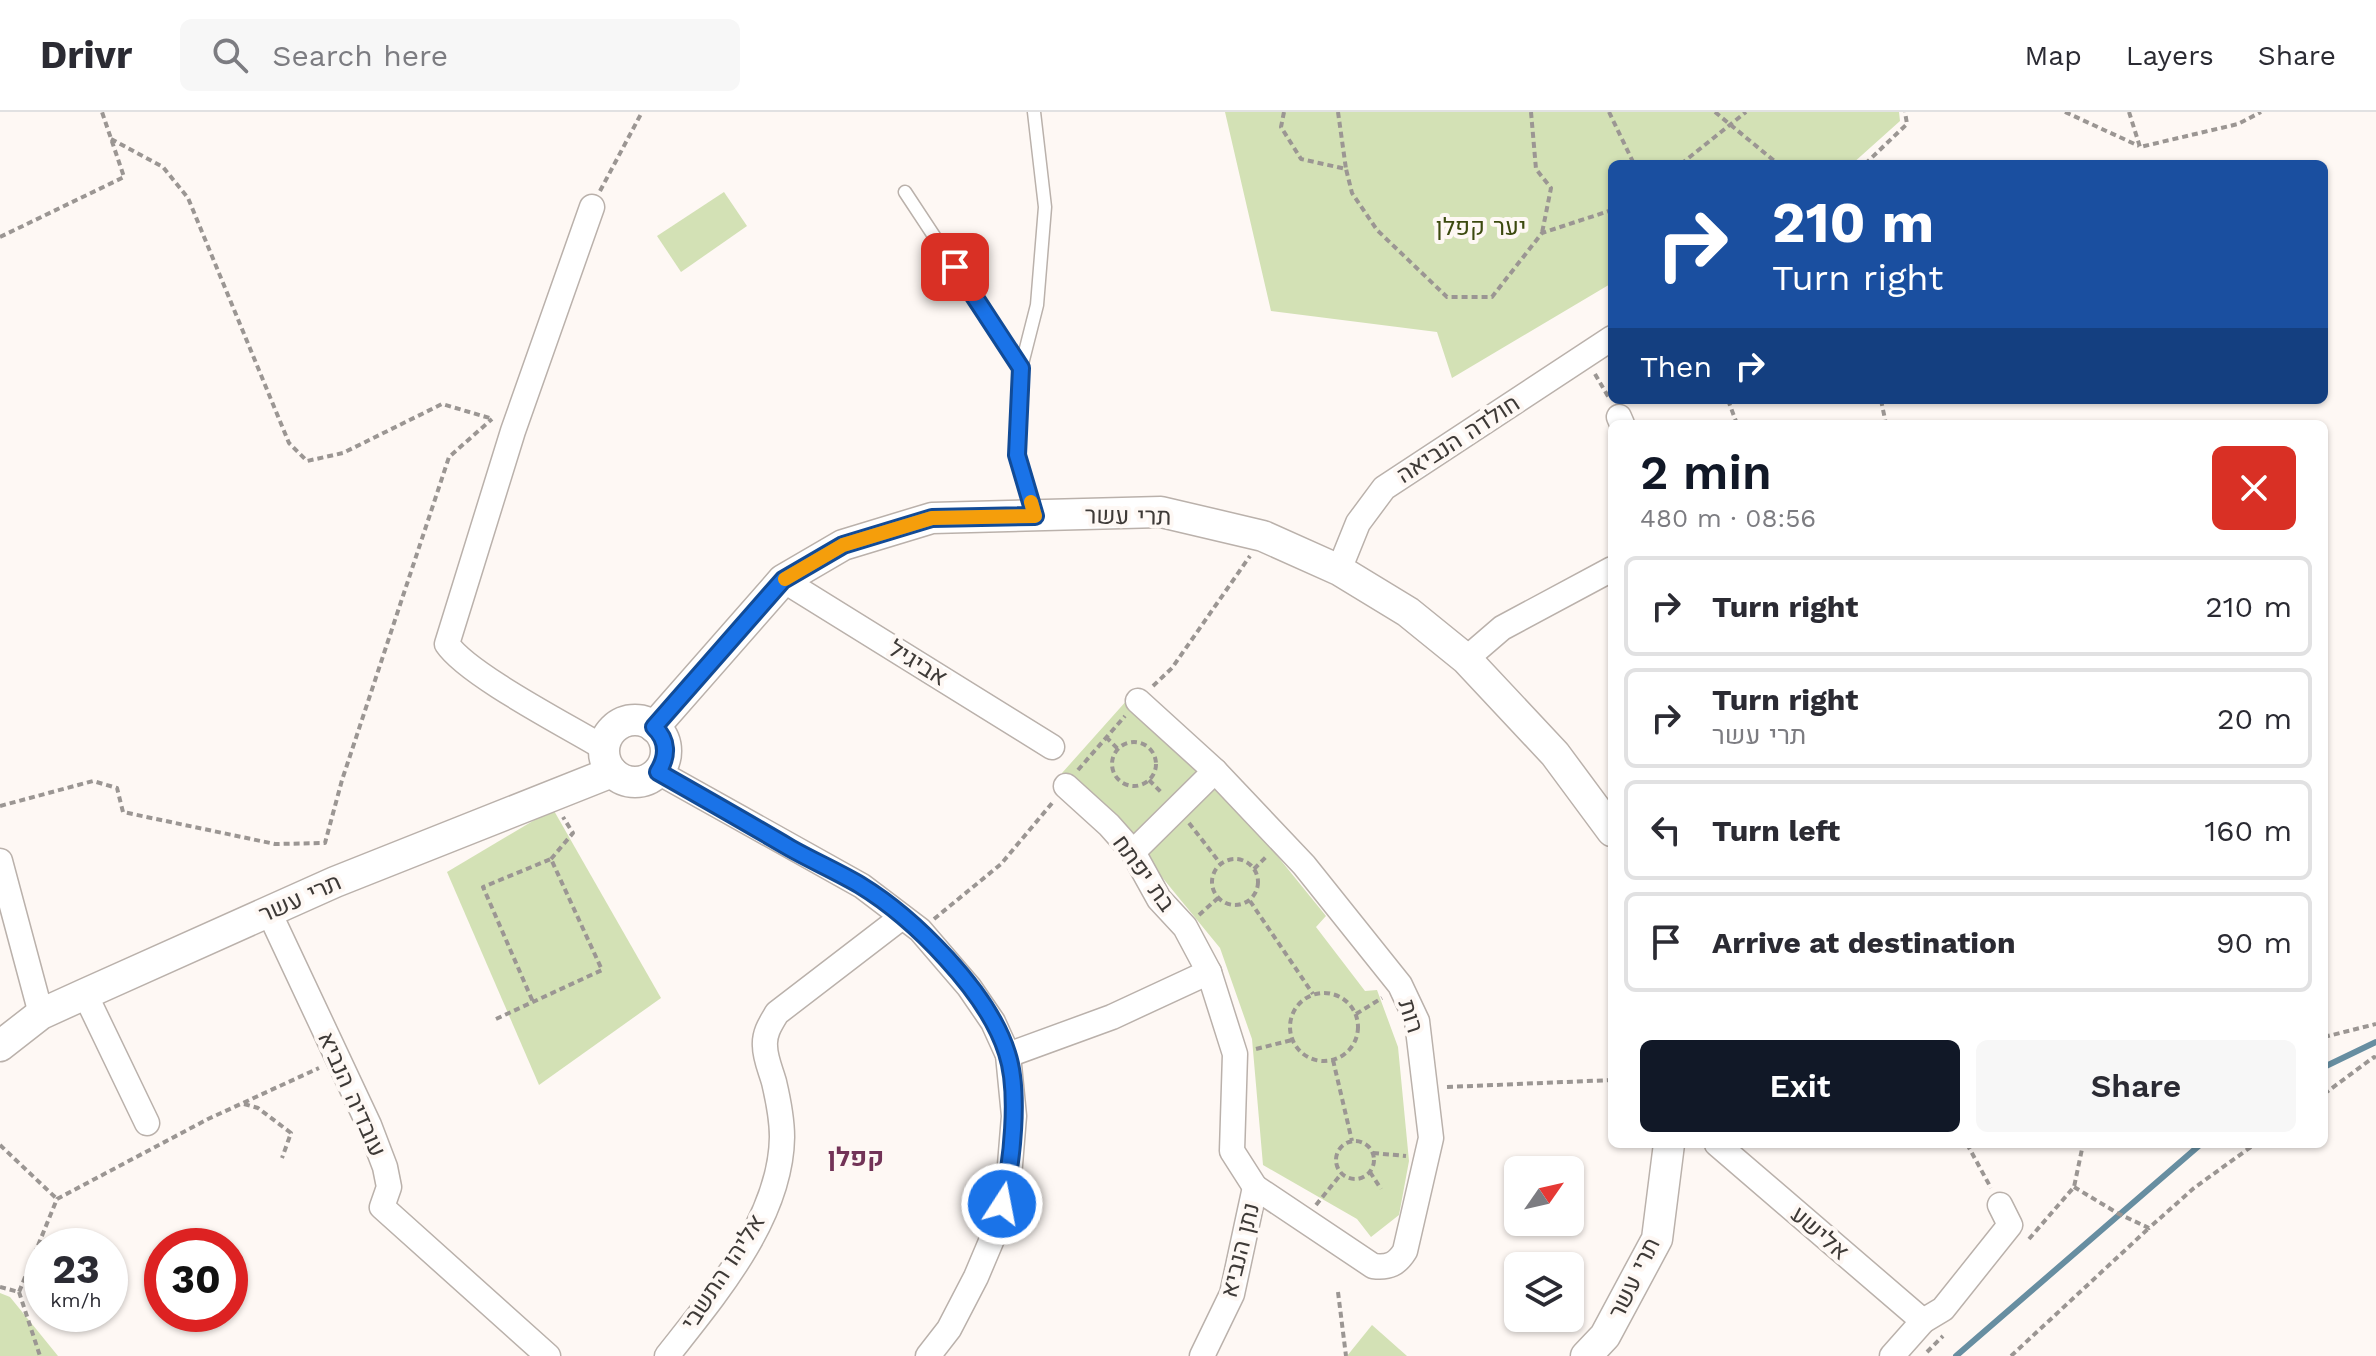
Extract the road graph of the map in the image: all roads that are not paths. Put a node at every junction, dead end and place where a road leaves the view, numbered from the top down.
1 (1034, 112) edge
2 (905, 192) dead end
3 (592, 207) road end
4 (1608, 341) edge
5 (1021, 368) junction
6 (1035, 516) junction
7 (1339, 570) junction
8 (1608, 571) edge
9 (783, 580) junction
10 (1466, 659) junction
11 (1138, 701) road end
12 (654, 727) junction
13 (1052, 747) dead end
14 (608, 760) junction
15 (1215, 771) junction
16 (658, 772) junction
17 (1066, 786) road end
18 (1608, 826) edge
19 (1133, 852) junction
20 (0, 861) edge
21 (269, 912) junction
22 (911, 923) junction
23 (1209, 972) junction
24 (85, 994) junction
25 (41, 1014) junction
26 (0, 1046) edge
27 (1008, 1055) junction
28 (147, 1123) dead end
29 (1668, 1148) edge
30 (1722, 1148) edge
31 (1255, 1187) junction
32 (2000, 1205) road end
33 (1923, 1321) junction
34 (548, 1356) edge
35 (667, 1356) edge
36 (928, 1356) edge
37 (1202, 1356) edge
38 (1586, 1356) edge
39 (1892, 1356) edge

1 - 5 lane
2 - 5 lane
3 - 14 street
4 - 7 street, חולדה הנביאה
5 - 6 lane
6 - 7 street, תרי עשר
6 - 9 street, תרי עשר
7 - 10 street, תרי עשר
8 - 10 street
9 - 12 street, תרי עשר
9 - 13 street, אביגיל
10 - 18 street, תרי עשר
11 - 15 street, רות
12 - 14 street
12 - 16 street
14 - 16 street
14 - 21 street, תרי עשר
15 - 19 street
15 - 31 street, רות
16 - 22 street
17 - 19 street, בת יפתח
19 - 23 street, בת יפתח
20 - 25 street
21 - 24 street, תרי עשר
21 - 34 street, עובדיה הנביא
22 - 27 street
22 - 35 street, אליהו התשבי
23 - 27 street
23 - 31 street, בת יפתח
24 - 25 street, תרי עשר
24 - 28 street
25 - 26 street, תרי עשר
27 - 36 street
29 - 38 street, תרי עשר
30 - 33 street, אלישע
31 - 37 street, נתן הנביא
32 - 33 street
33 - 39 street

